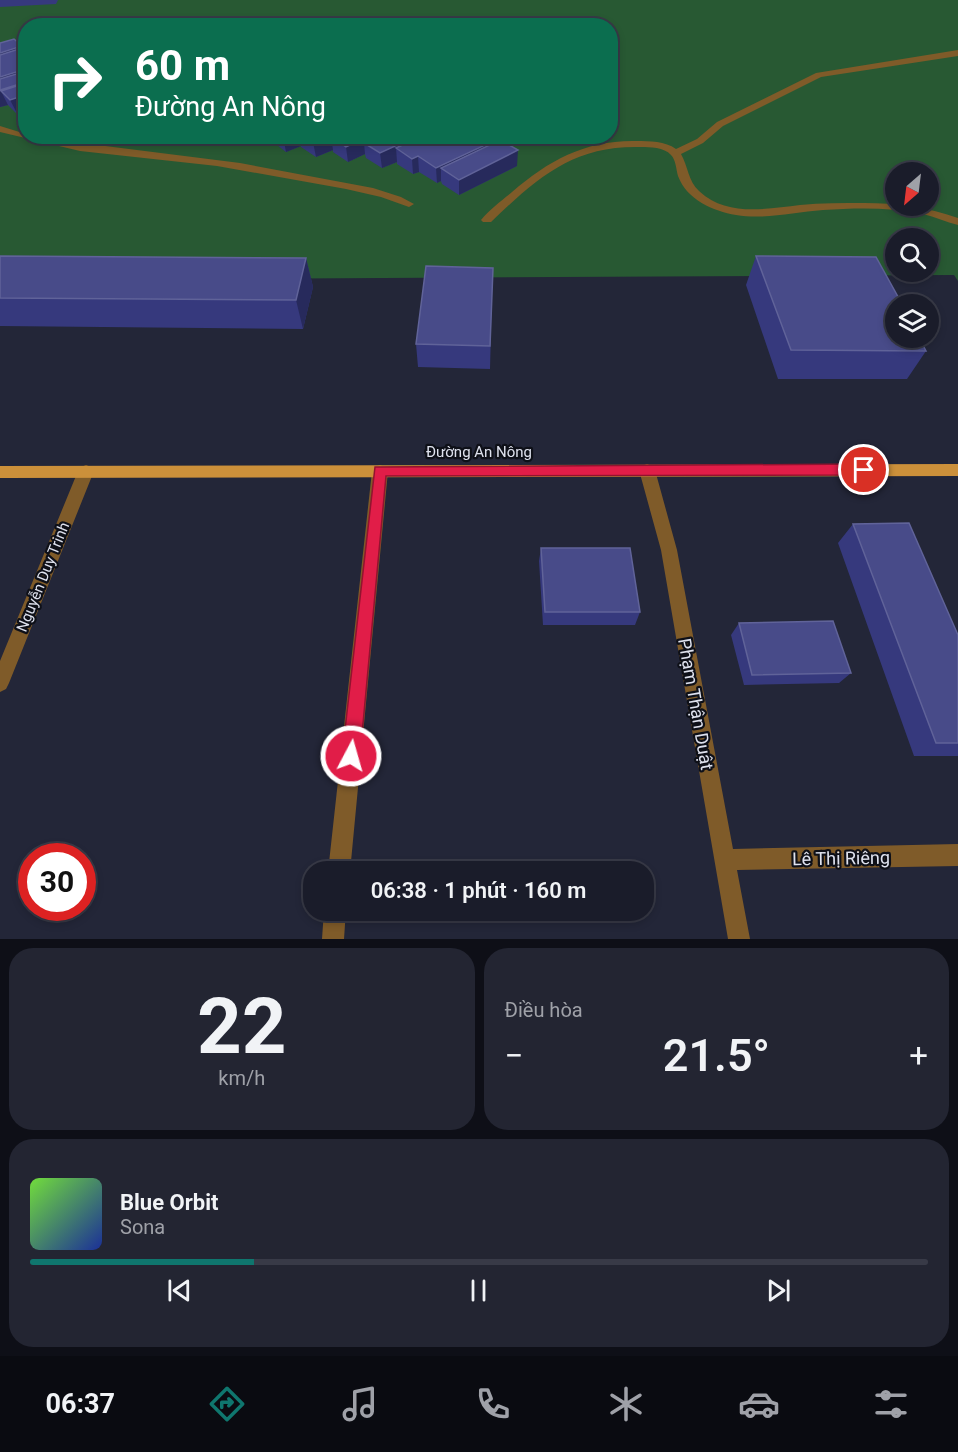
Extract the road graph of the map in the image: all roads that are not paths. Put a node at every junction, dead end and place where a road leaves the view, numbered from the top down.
1 (958, 53) edge
2 (0, 129) edge
3 (18, 135) edge
4 (56, 144) edge
5 (675, 153) junction
6 (409, 204) dead end
7 (487, 220) dead end
8 (958, 222) edge
9 (647, 470) junction
10 (958, 470) edge
11 (86, 471) junction
12 (380, 471) junction
13 (0, 472) edge
14 (0, 683) edge
15 (958, 855) edge
16 (724, 860) junction
17 (340, 861) edge
18 (334, 921) edge
19 (333, 939) edge
20 (739, 939) edge

1 - 5 street
2 - 3 street
4 - 6 street
5 - 7 street
5 - 8 street
9 - 10 main road, Đường An Nông
9 - 12 main road, Đường An Nông
9 - 16 street, Phạm Thận Duật
11 - 12 main road, Đường An Nông
11 - 13 main road, Đường An Nông
11 - 14 street, Nguyễn Duy Trinh
12 - 17 street
15 - 16 street, Lê Thị Riêng
16 - 20 street, Phạm Thận Duật
18 - 19 street

